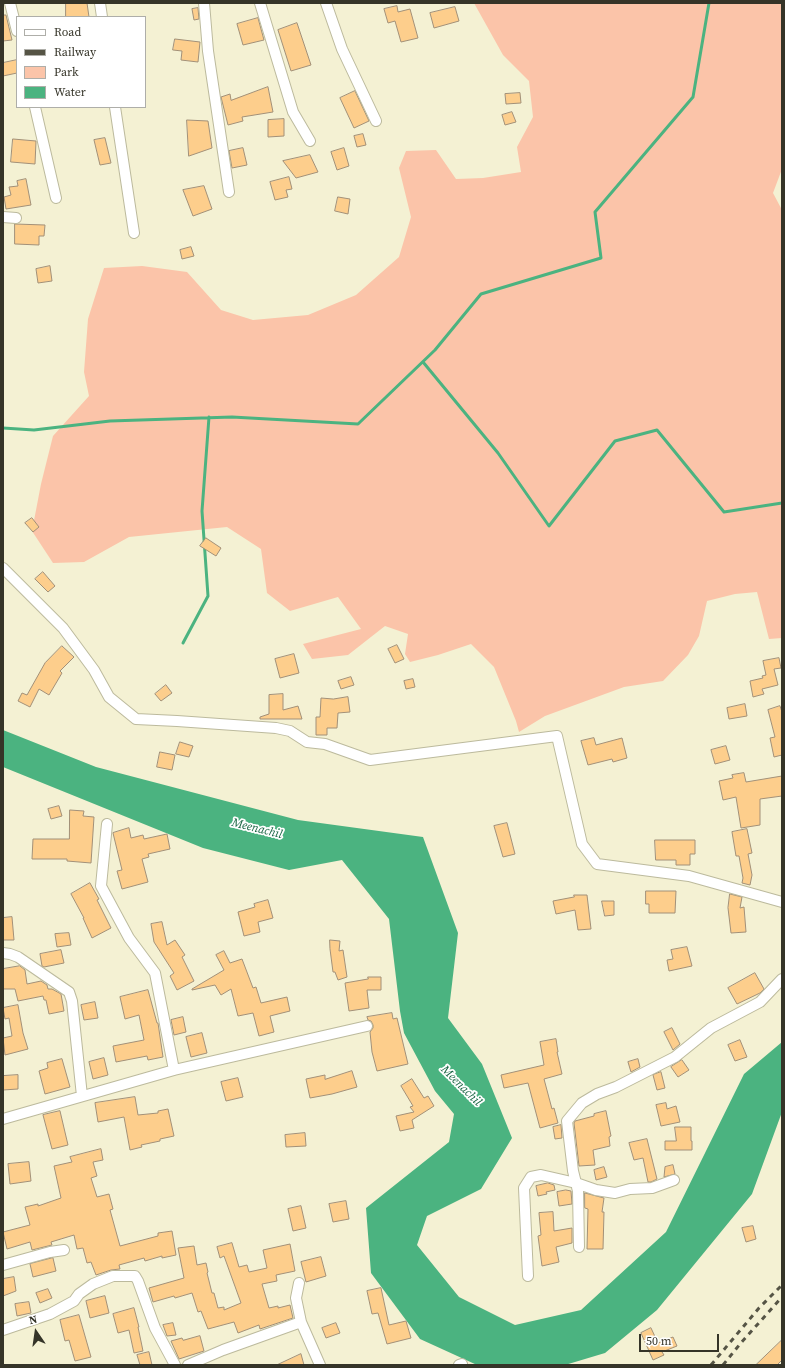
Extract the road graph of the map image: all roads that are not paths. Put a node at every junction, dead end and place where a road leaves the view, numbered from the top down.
1 (10, 3) edge
2 (100, 3) edge
3 (204, 3) edge
4 (260, 3) edge
5 (326, 3) edge
6 (102, 16) edge
7 (16, 28) edge
8 (35, 108) edge
9 (115, 108) edge
10 (376, 121) dead end
11 (310, 141) dead end
12 (229, 192) dead end
13 (56, 198) dead end
14 (3, 217) edge
15 (16, 218) dead end
16 (134, 233) dead end
17 (3, 568) edge
18 (107, 824) dead end
19 (782, 902) edge
20 (3, 953) edge
21 (782, 979) edge
22 (367, 1026) dead end
23 (174, 1070) junction
24 (82, 1096) junction
25 (3, 1119) edge
26 (674, 1180) dead end
27 (576, 1182) junction
28 (579, 1247) dead end
29 (64, 1250) dead end
30 (3, 1265) edge
31 (528, 1276) dead end
32 (299, 1284) dead end
33 (301, 1322) junction
34 (3, 1330) edge
35 (175, 1365) edge
36 (188, 1365) edge
37 (320, 1365) edge

1 - 7 street
2 - 6 street
3 - 12 street
4 - 11 street
5 - 10 street
8 - 13 street
9 - 16 street
14 - 15 street
17 - 19 street
18 - 23 street
20 - 24 street
21 - 27 street
22 - 23 street
23 - 24 street
24 - 25 street
26 - 27 street
27 - 28 street
27 - 31 street
29 - 30 street
32 - 33 street
33 - 36 street
33 - 37 street
34 - 35 street

